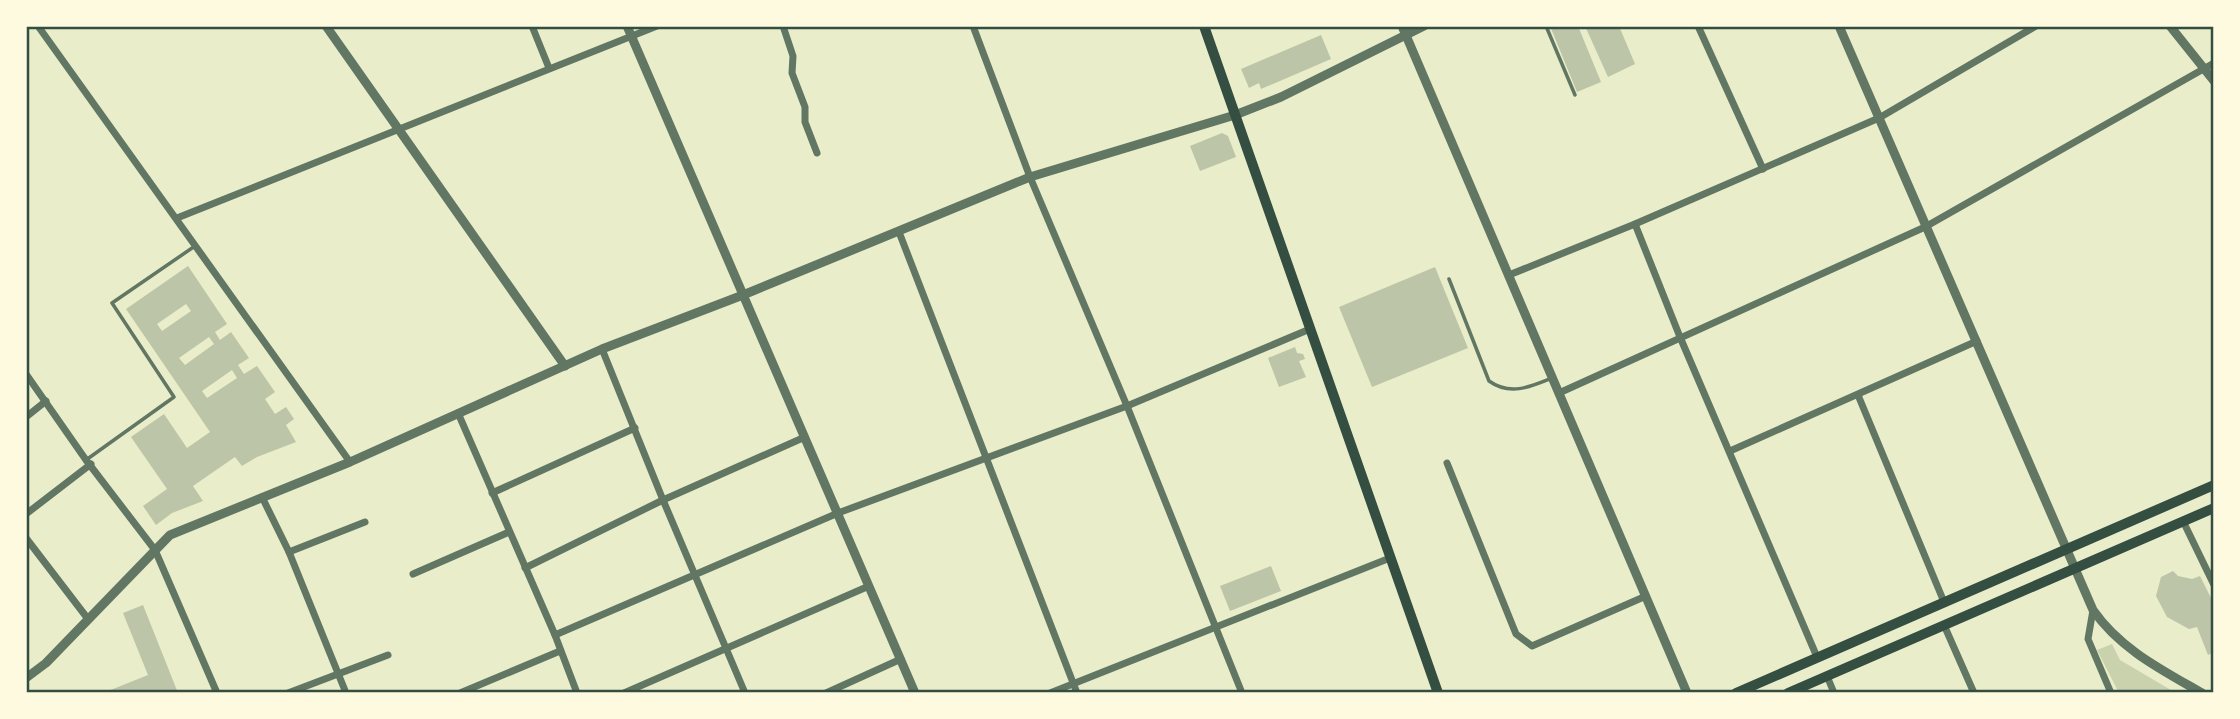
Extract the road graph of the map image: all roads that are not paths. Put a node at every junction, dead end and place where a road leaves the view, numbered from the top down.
1 (38, 26) edge
2 (326, 26) edge
3 (532, 26) edge
4 (627, 26) edge
5 (657, 26) edge
6 (783, 26) edge
7 (973, 26) edge
8 (1204, 26) edge
9 (1424, 26) edge
10 (1546, 26) edge
11 (1698, 26) edge
12 (1839, 26) edge
13 (2036, 26) edge
14 (2170, 26) edge
15 (1404, 30) edge
16 (631, 36) junction
17 (2214, 63) edge
18 (549, 68) junction
19 (2205, 70) junction
20 (2214, 81) edge
21 (1575, 94) dead end
22 (1235, 115) junction
23 (1879, 118) junction
24 (398, 129) junction
25 (817, 153) dead end
26 (1763, 169) junction
27 (1030, 177) junction
28 (177, 219) junction
29 (1635, 224) junction
30 (1925, 227) junction
31 (899, 232) junction
32 (196, 245) junction
33 (1509, 275) junction
34 (1449, 279) dead end
35 (743, 295) junction
36 (1310, 329) junction
37 (1680, 337) junction
38 (1977, 341) junction
39 (602, 349) junction
40 (565, 366) junction
41 (26, 374) edge
42 (1553, 378) junction
43 (1559, 393) junction
44 (1858, 395) junction
45 (46, 401) junction
46 (1127, 406) junction
47 (458, 414) junction
48 (26, 417) edge
49 (635, 428) junction
50 (805, 437) junction
51 (1730, 451) junction
52 (987, 459) junction
53 (350, 461) junction
54 (88, 462) junction
55 (1447, 463) dead end
56 (2214, 485) edge
57 (492, 494) junction
58 (262, 497) junction
59 (663, 500) junction
60 (2214, 508) edge
61 (838, 513) junction
62 (26, 514) edge
63 (365, 522) dead end
64 (2183, 522) junction
65 (509, 532) junction
66 (26, 538) edge
67 (2066, 549) junction
68 (155, 550) junction
69 (289, 552) junction
70 (1390, 558) junction
71 (525, 568) junction
72 (2074, 568) junction
73 (413, 574) dead end
74 (696, 574) junction
75 (2214, 585) edge
76 (869, 586) junction
77 (1646, 596) junction
78 (1944, 602) junction
79 (2093, 610) junction
80 (88, 619) junction
81 (1944, 625) junction
82 (1215, 626) junction
83 (555, 635) junction
84 (727, 648) junction
85 (560, 651) junction
86 (388, 655) dead end
87 (1817, 657) junction
88 (901, 659) junction
89 (337, 674) junction
90 (1827, 676) junction
91 (26, 678) edge
92 (1073, 684) junction
93 (217, 693) edge
94 (288, 693) edge
95 (346, 693) edge
96 (460, 693) edge
97 (577, 693) edge
98 (624, 693) edge
99 (745, 693) edge
100 (826, 693) edge
101 (915, 693) edge
102 (1051, 693) edge
103 (1077, 693) edge
104 (1242, 693) edge
105 (1438, 693) edge
106 (1687, 693) edge
107 (1735, 693) edge
108 (1788, 693) edge
109 (1834, 693) edge
110 (1974, 693) edge
111 (2112, 693) edge
112 (2202, 693) edge

1 - 28 street
2 - 24 street
3 - 18 street
4 - 16 street
5 - 16 street
6 - 25 street
7 - 27 street
8 - 22 main road
9 - 15 street
10 - 21 lane
11 - 26 street
12 - 23 street
13 - 23 street
14 - 19 street
15 - 22 street
15 - 33 street
16 - 18 street
16 - 35 street
17 - 19 street
18 - 24 street
19 - 20 street
19 - 30 street
22 - 27 street
22 - 36 main road
23 - 26 street
23 - 30 street
24 - 28 street
24 - 40 street
26 - 29 street
27 - 31 street
27 - 46 street
28 - 32 street
29 - 33 street
29 - 37 street
30 - 37 street
30 - 38 street
31 - 35 street
31 - 52 street
32 - 53 street
32 - 54 lane
33 - 42 street
34 - 42 lane
35 - 39 street
35 - 50 street
36 - 46 street
36 - 70 main road
37 - 43 street
37 - 51 street
38 - 44 street
38 - 67 street
39 - 40 street
39 - 49 street
40 - 47 street
41 - 45 street
42 - 43 street
43 - 77 street
44 - 51 street
44 - 78 street
45 - 48 street
45 - 54 street
46 - 52 street
46 - 82 street
47 - 53 street
47 - 57 street
49 - 57 street
49 - 59 street
50 - 59 street
50 - 61 street
51 - 87 street
52 - 61 street
52 - 92 street
53 - 58 street
54 - 62 street
54 - 68 street
55 - 77 street
56 - 67 main road
57 - 65 street
58 - 68 street
58 - 69 street
59 - 71 street
59 - 74 street
60 - 64 main road
61 - 74 street
61 - 76 street
63 - 69 street
64 - 72 main road
64 - 75 street
65 - 71 street
65 - 73 street
66 - 80 street
67 - 72 street
67 - 78 main road
68 - 80 street
68 - 93 street
69 - 89 street
70 - 82 street
70 - 105 main road
71 - 83 street
72 - 79 street
72 - 81 main road
74 - 83 street
74 - 84 street
76 - 84 street
76 - 88 street
77 - 106 street
78 - 87 main road
79 - 111 street
79 - 112 street
80 - 91 street
81 - 90 main road
81 - 110 street
82 - 92 street
82 - 104 street
83 - 85 street
84 - 98 street
84 - 99 street
85 - 96 street
85 - 97 street
86 - 89 street
87 - 107 main road
88 - 100 street
88 - 101 street
89 - 94 street
89 - 95 street
90 - 108 main road
90 - 109 street
92 - 102 street
92 - 103 street

